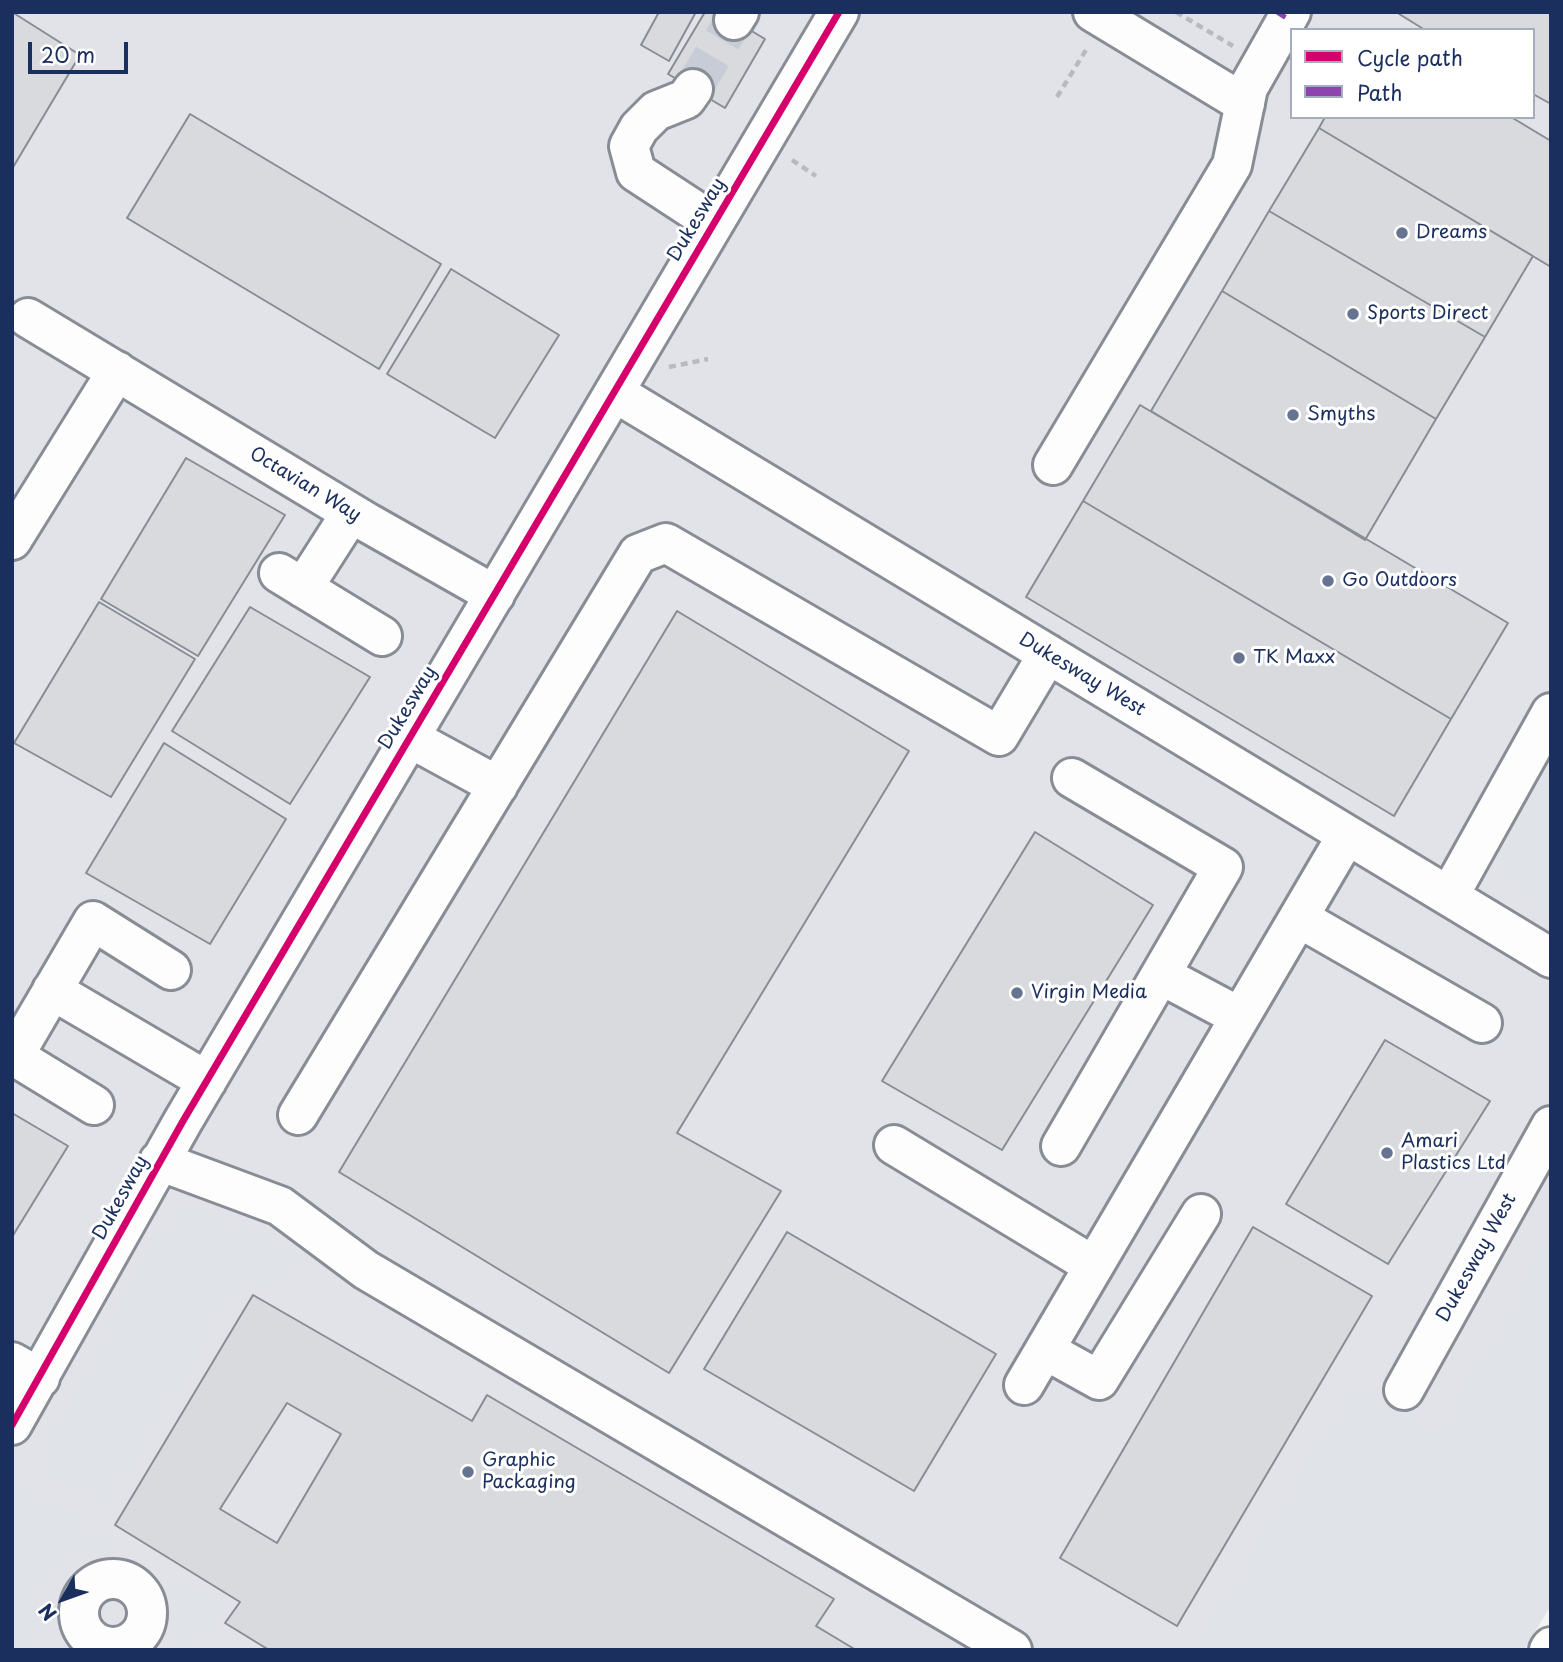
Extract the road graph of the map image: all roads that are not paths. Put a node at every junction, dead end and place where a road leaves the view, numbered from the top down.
1 (839, 12) edge
2 (1292, 12) edge
3 (1099, 16) edge
4 (693, 89) tunnel mouth
5 (1245, 104) junction
6 (714, 223) junction
7 (28, 318) dead end
8 (117, 371) junction
9 (614, 393) junction
10 (1053, 465) dead end
11 (351, 513) junction
12 (12, 540) edge
13 (495, 595) junction
14 (382, 636) dead end
15 (1048, 654) junction
16 (1551, 713) edge
17 (408, 737) junction
18 (1072, 778) dead end
19 (498, 786) junction
20 (1347, 835) junction
21 (1449, 896) junction
22 (1298, 918) junction
23 (1551, 958) edge
24 (171, 970) dead end
25 (1161, 975) junction
26 (52, 990) junction
27 (1240, 1017) junction
28 (1482, 1023) dead end
29 (207, 1081) junction
30 (94, 1105) dead end
31 (298, 1115) dead end
32 (1551, 1126) edge
33 (894, 1145) dead end
34 (1061, 1146) dead end
35 (159, 1161) junction
36 (1200, 1214) dead end
37 (1094, 1266) junction
38 (1045, 1350) junction
39 (26, 1370) edge
40 (1024, 1385) dead end
41 (1404, 1390) dead end
42 (12, 1425) edge
43 (1012, 1650) edge

1 - 6 street, Dukesway
2 - 5 street
3 - 5 street
4 - 6 street
5 - 10 street
6 - 9 street, Dukesway
7 - 8 street, Octavian Way
8 - 11 street, Octavian Way
8 - 12 street
9 - 13 street, Dukesway
9 - 15 street, Dukesway West
11 - 13 street, Octavian Way
11 - 14 street
13 - 17 street, Dukesway
15 - 19 street
15 - 20 street, Dukesway West
16 - 21 street
17 - 19 street
17 - 29 street, Dukesway
18 - 25 street
19 - 31 street
20 - 21 street, Dukesway West
20 - 22 street
21 - 23 street, Dukesway West
22 - 27 street
22 - 28 street
24 - 26 street
25 - 27 street
25 - 34 street
26 - 29 street
26 - 30 street
27 - 37 street
29 - 35 street, Dukesway
32 - 41 street, Dukesway West
33 - 37 street
35 - 39 street, Dukesway
35 - 43 street
36 - 38 street
37 - 38 street
38 - 40 street
39 - 42 street, Dukesway

